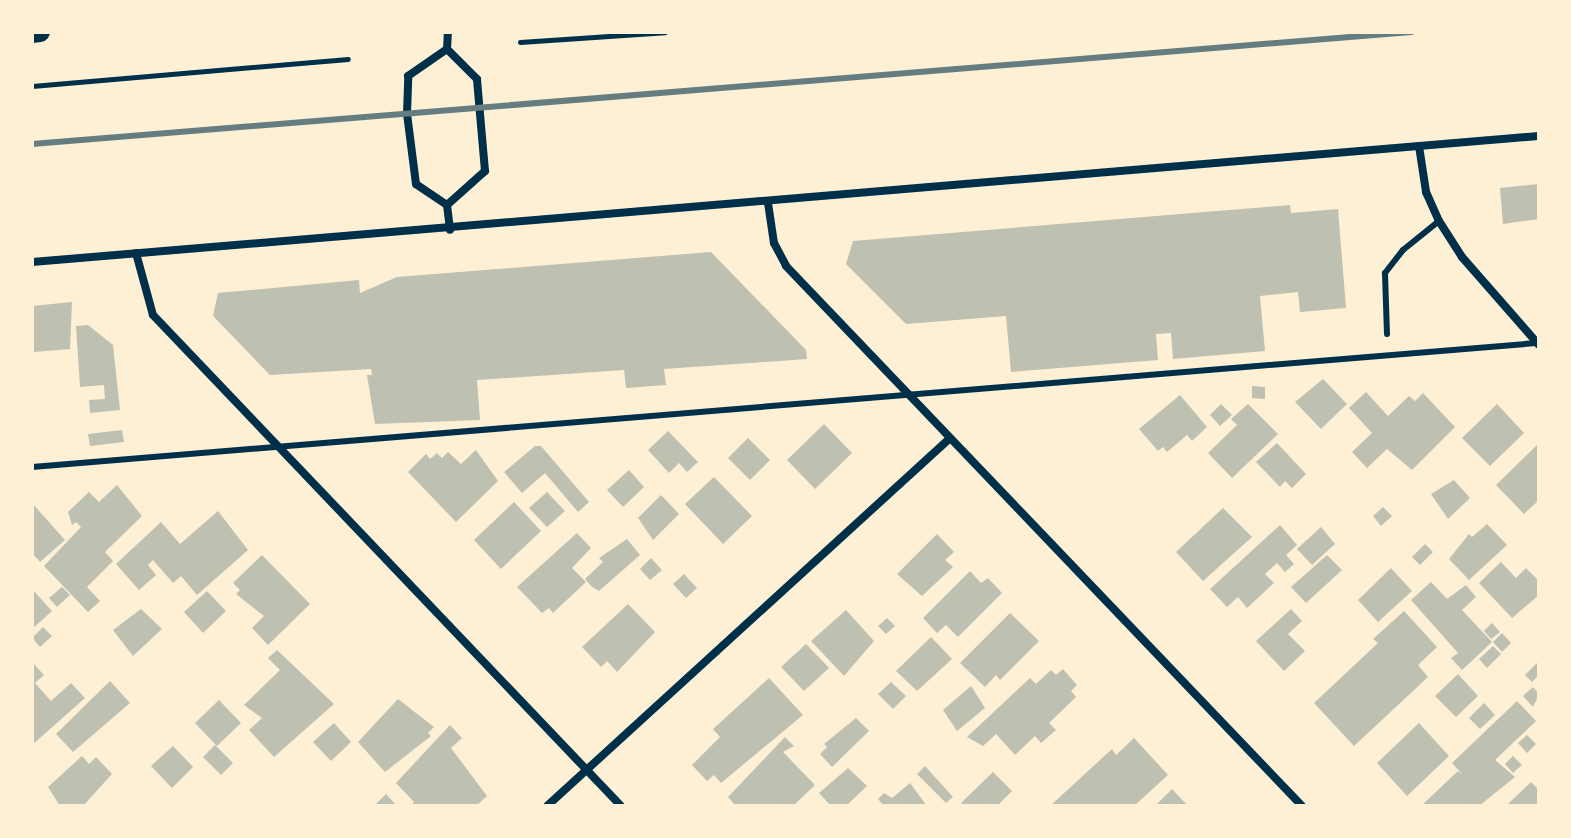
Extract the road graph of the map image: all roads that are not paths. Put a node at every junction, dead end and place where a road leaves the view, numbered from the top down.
1 (40, 32) edge
2 (448, 32) edge
3 (32, 33) edge
4 (447, 49) junction
5 (1539, 136) edge
6 (1419, 146) junction
7 (768, 203) junction
8 (447, 205) junction
9 (1439, 221) junction
10 (450, 230) junction
11 (136, 253) junction
12 (32, 262) edge
13 (1387, 334) dead end
14 (1538, 344) edge
15 (907, 395) junction
16 (949, 439) junction
17 (280, 448) junction
18 (32, 467) edge
19 (586, 770) junction
20 (547, 806) edge
21 (621, 806) edge
22 (1302, 806) edge

1 - 3 main road
2 - 4 street
4 - 8 street
4 - 8 street
5 - 6 street
6 - 7 street
6 - 9 street
7 - 10 street
7 - 15 street
8 - 10 street
9 - 13 lane
9 - 14 street
10 - 11 street
11 - 12 street
11 - 17 street
14 - 15 lane
15 - 16 street
15 - 17 lane
16 - 19 street
16 - 22 street
17 - 18 lane
17 - 19 street
19 - 20 street
19 - 21 street

